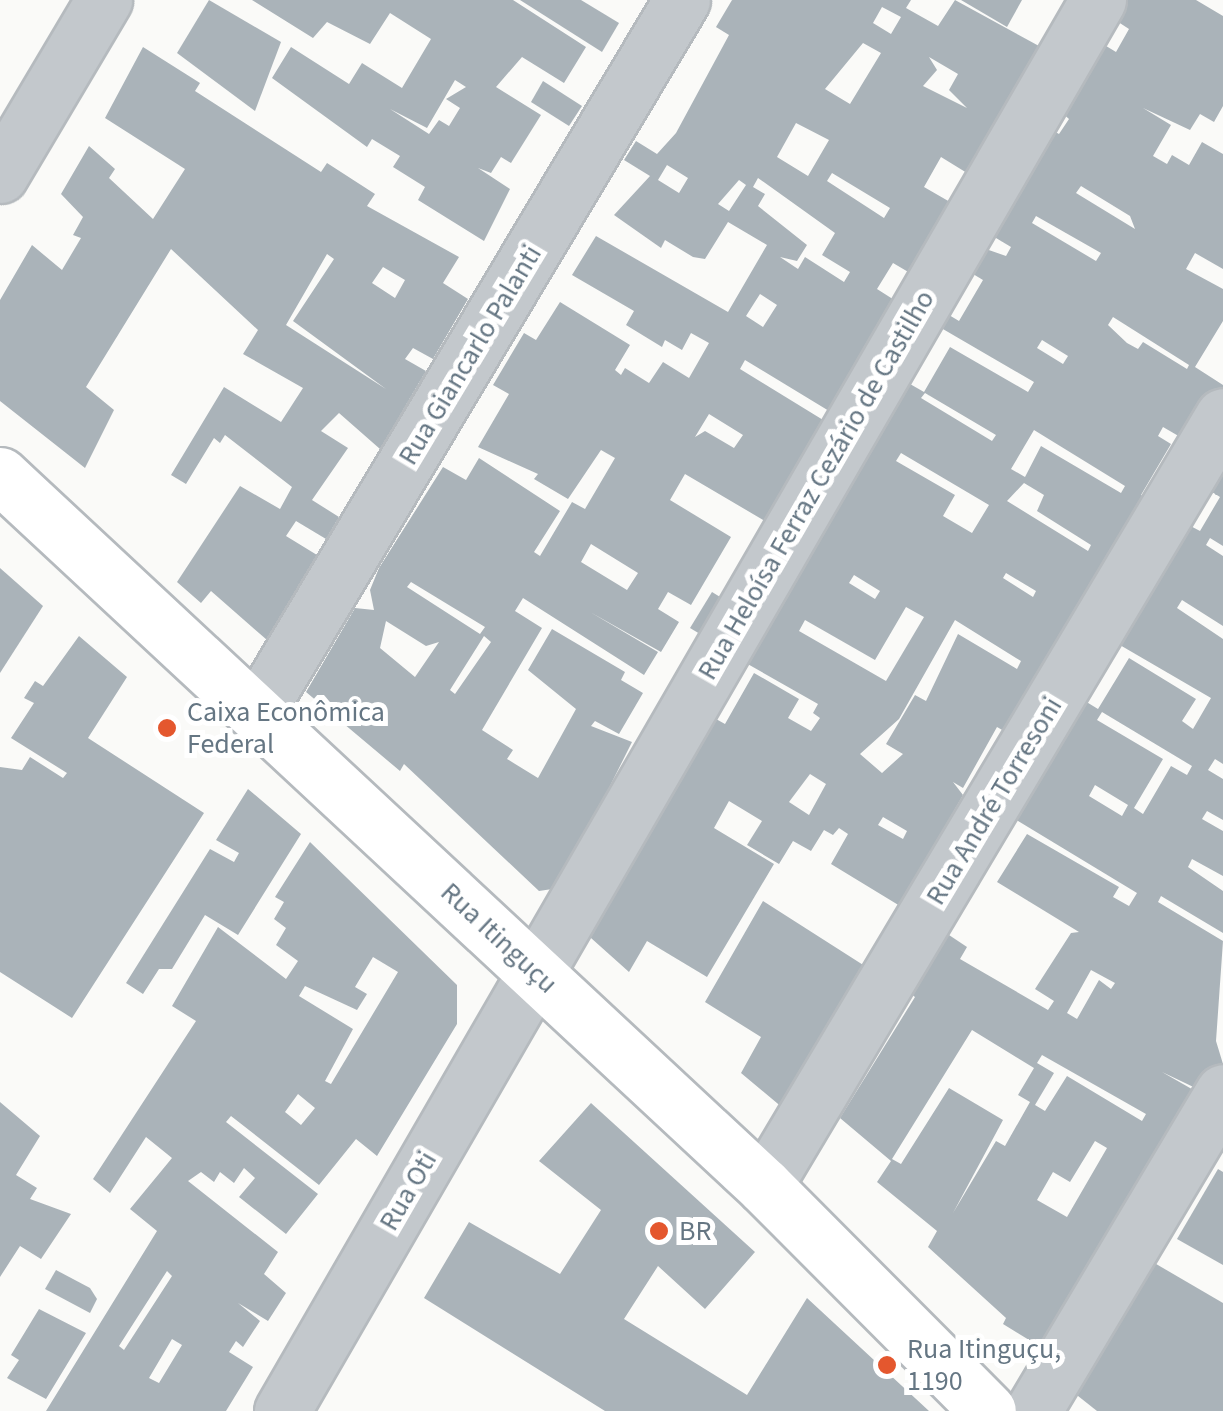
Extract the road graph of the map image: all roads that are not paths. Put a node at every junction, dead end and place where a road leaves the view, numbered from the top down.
1 (104, 0) edge
2 (682, 0) edge
3 (1098, 0) edge
4 (0, 174) edge
5 (1223, 416) edge
6 (0, 475) edge
7 (258, 710) junction
8 (535, 972) junction
9 (1223, 1092) edge
10 (764, 1186) junction
11 (282, 1411) edge
12 (988, 1411) edge
13 (1033, 1411) edge

1 - 4 street
2 - 7 street, Rua Giancarlo Palanti
3 - 8 street, Rua Heloísa Ferraz Cezário de Castilho
5 - 10 street, Rua André Torresoni
6 - 7 main road, Rua Itinguçu
7 - 8 main road, Rua Itinguçu
8 - 10 main road, Rua Itinguçu
8 - 11 street, Rua Oti
9 - 13 street
10 - 12 main road, Rua Itinguçu

